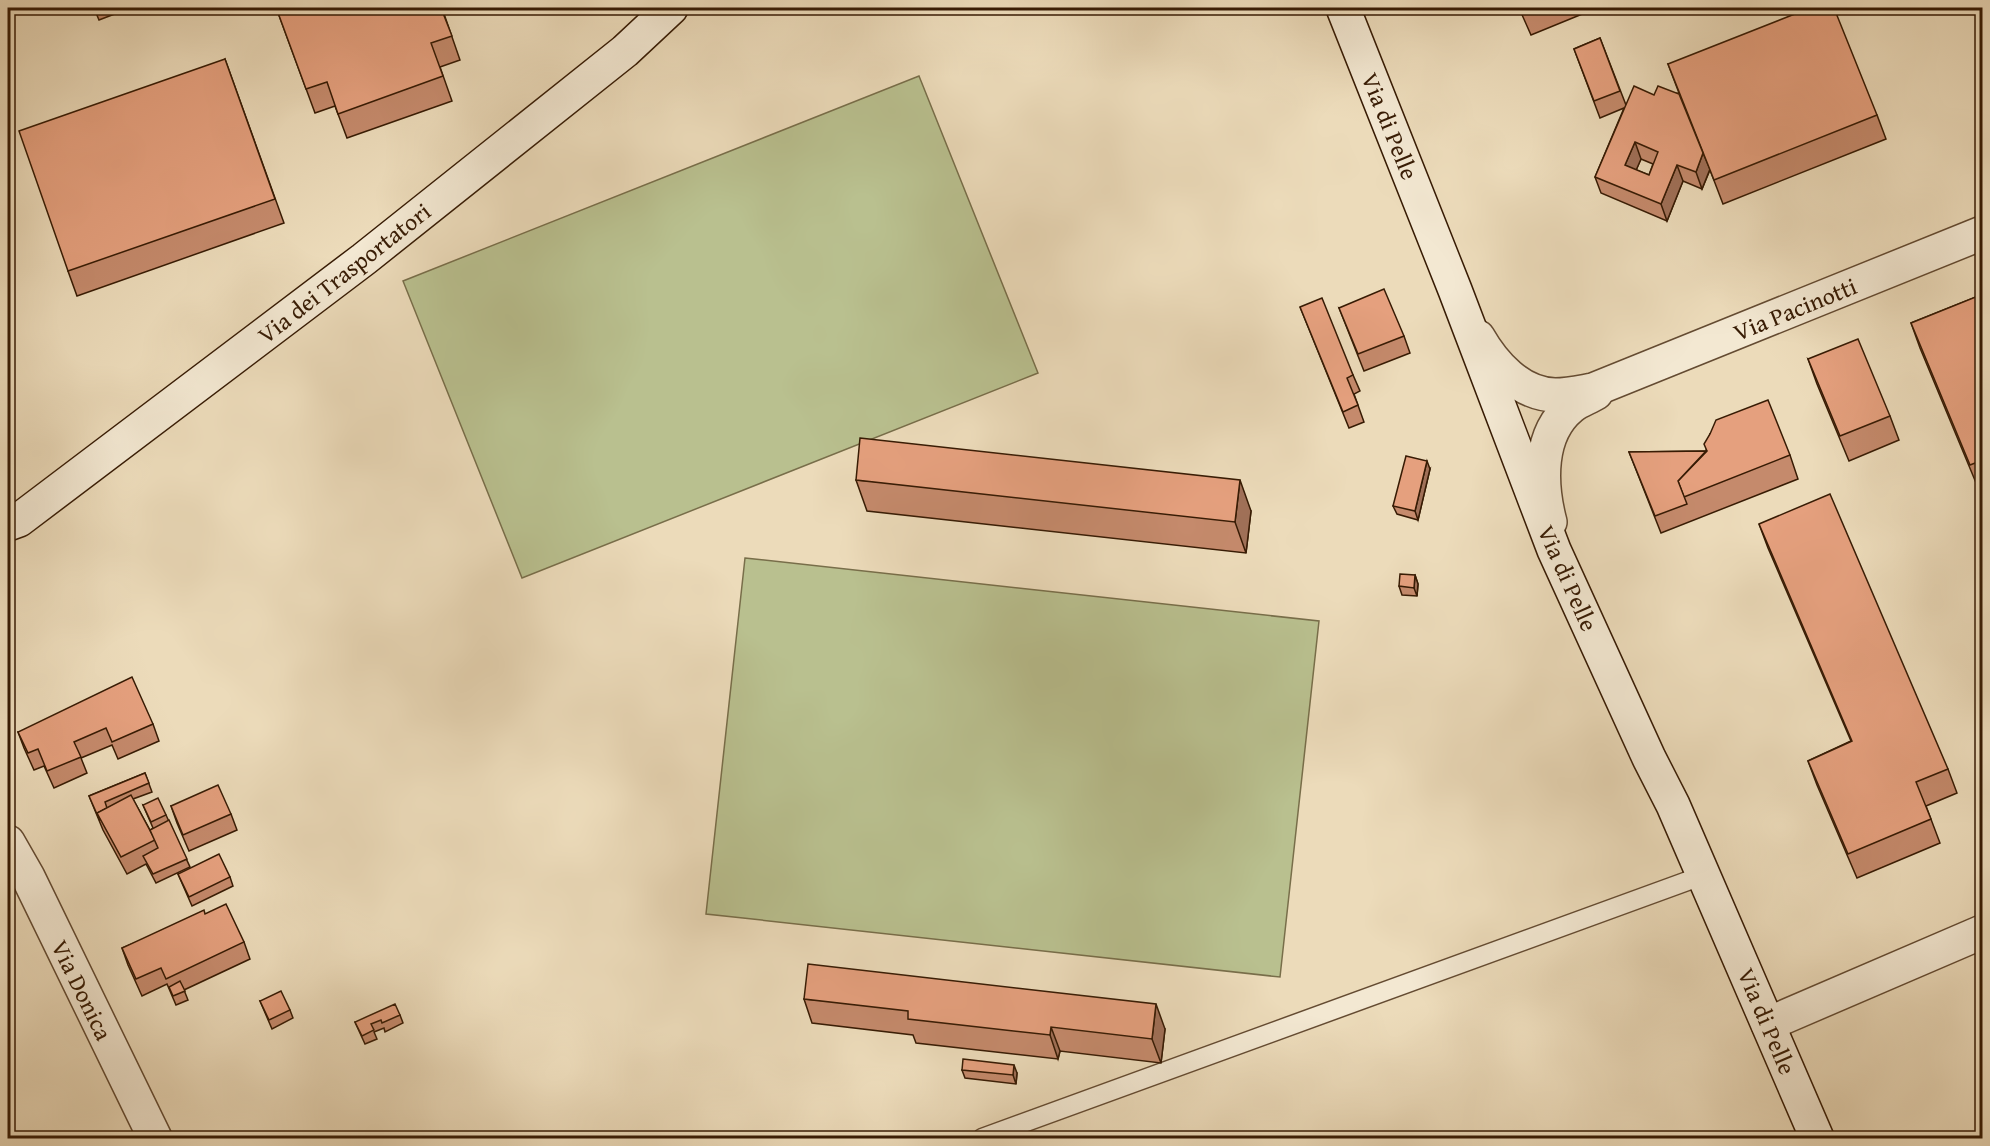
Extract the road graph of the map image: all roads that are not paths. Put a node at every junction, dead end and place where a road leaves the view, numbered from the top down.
1 (671, 8) edge
2 (1343, 8) edge
3 (1983, 233) edge
4 (1455, 290) junction
5 (1608, 385) junction
6 (8, 525) edge
7 (1554, 550) junction
8 (8, 842) edge
9 (1704, 875) junction
10 (1983, 932) edge
11 (1768, 1024) junction
12 (155, 1138) edge
13 (982, 1138) edge
14 (1817, 1138) edge

1 - 6 street, Via dei Trasportatori
2 - 4 street, Via di Pelle
3 - 5 street, Via Pacinotti
4 - 5 street, Via Pacinotti
4 - 7 street, Via di Pelle
5 - 7 street, Via Pacinotti
7 - 9 street, Via di Pelle
8 - 12 street, Via Donica
9 - 11 street, Via di Pelle
9 - 13 lane
10 - 11 street
11 - 14 street, Via di Pelle

